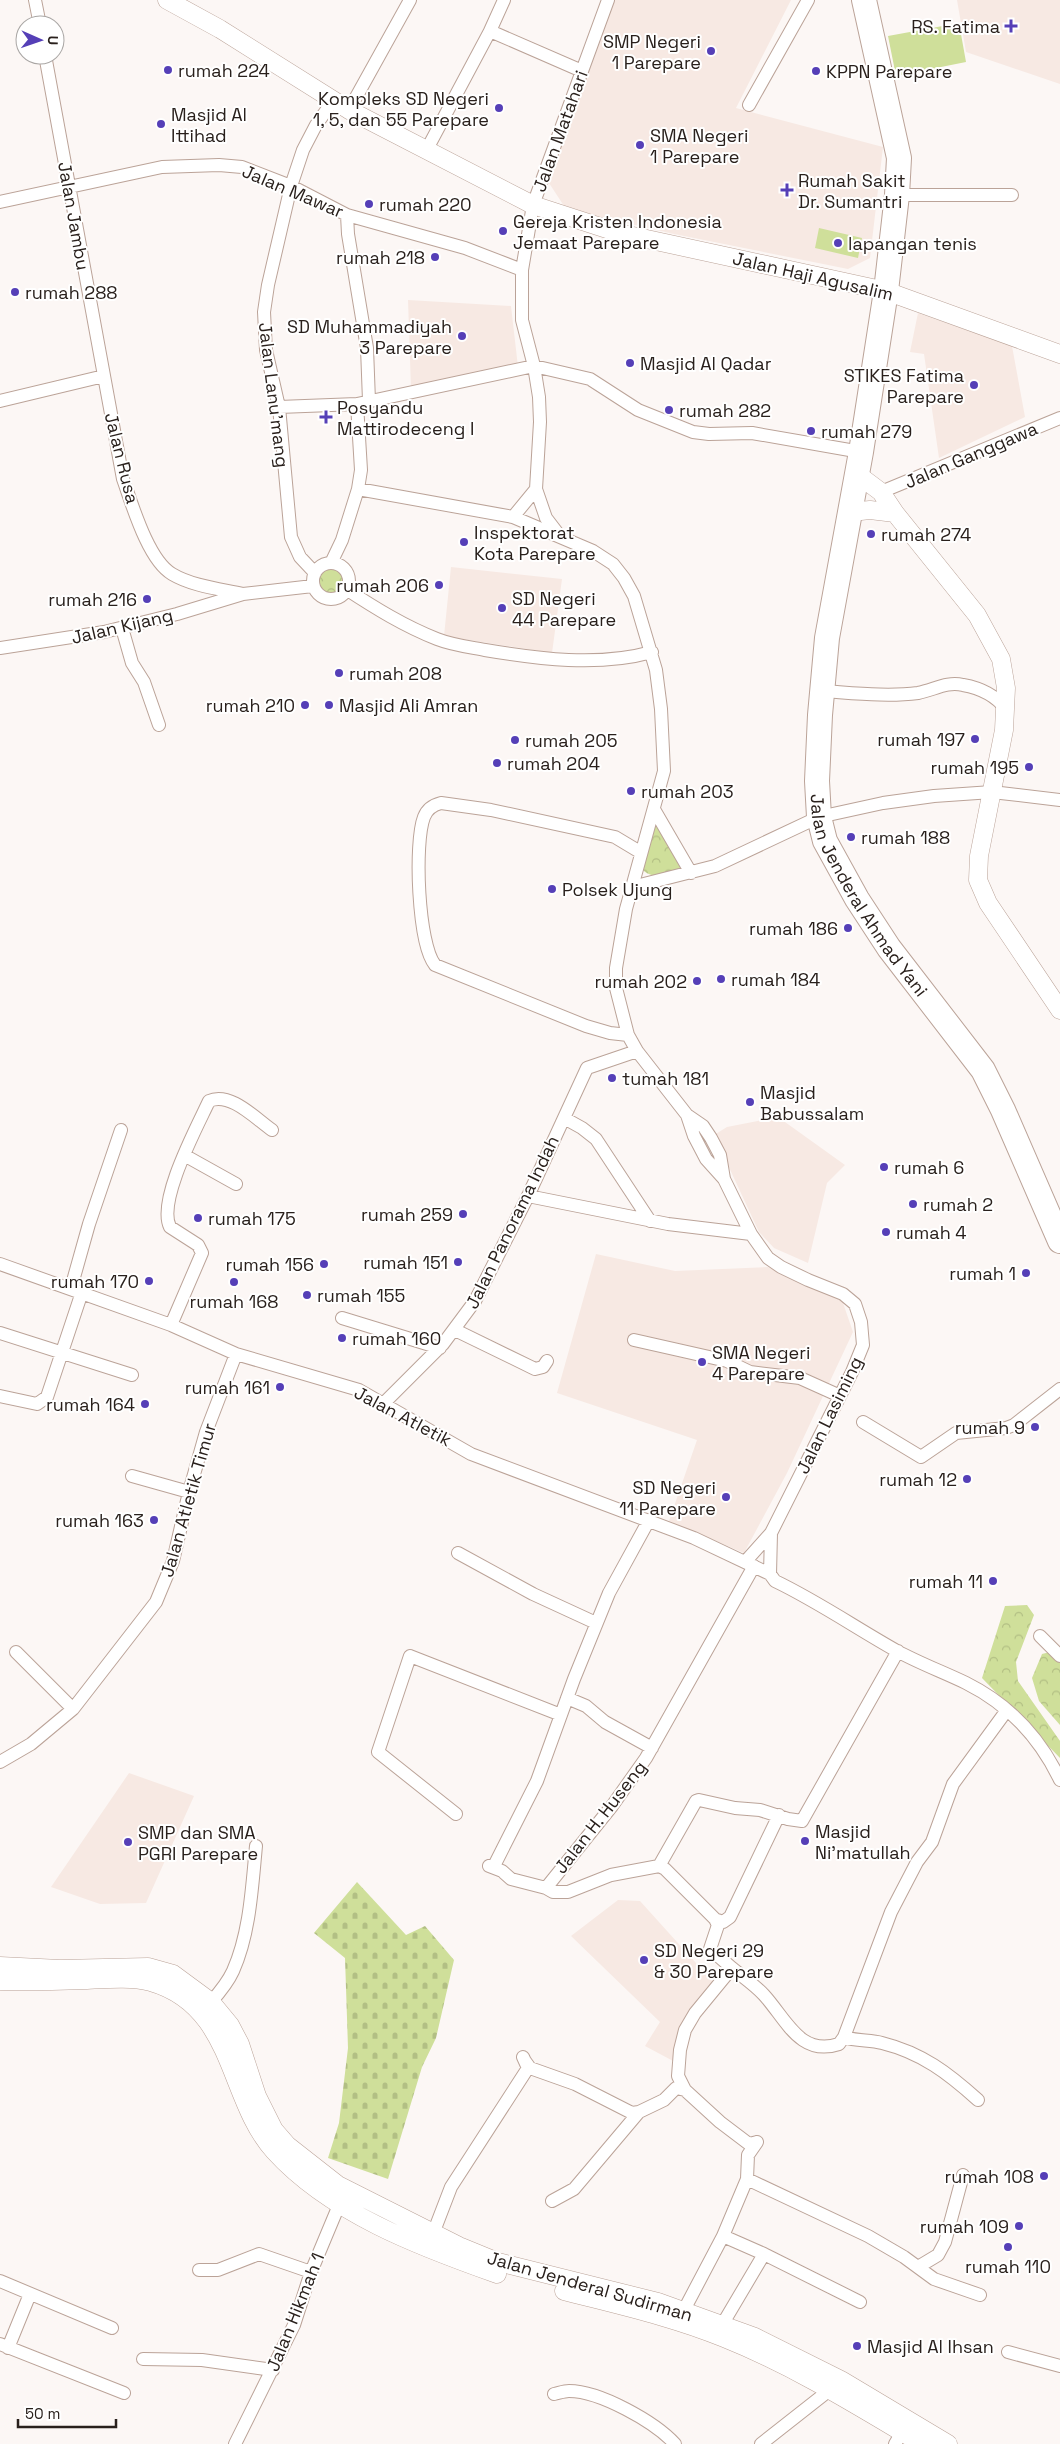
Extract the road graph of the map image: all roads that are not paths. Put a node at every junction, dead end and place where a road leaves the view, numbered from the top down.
1 (35, 0) edge
2 (167, 0) edge
3 (410, 0) edge
4 (504, 0) edge
5 (608, 0) edge
6 (808, 0) edge
7 (864, 0) edge
8 (38, 15) edge
9 (490, 31) junction
10 (47, 65) edge
11 (582, 71) junction
12 (334, 101) junction
13 (749, 105) dead end
14 (349, 110) junction
15 (426, 151) junction
16 (292, 186) junction
17 (69, 187) junction
18 (897, 195) junction
19 (1012, 196) dead end
20 (0, 202) edge
21 (533, 206) junction
22 (347, 215) junction
23 (522, 270) junction
24 (886, 291) junction
25 (1060, 354) edge
26 (534, 366) junction
27 (104, 376) junction
28 (0, 401) edge
29 (363, 402) junction
30 (279, 407) junction
31 (1060, 418) edge
32 (861, 452) junction
33 (857, 474) junction
34 (358, 489) junction
35 (536, 489) junction
36 (881, 492) junction
37 (851, 512) junction
38 (895, 513) junction
39 (512, 516) junction
40 (559, 535) junction
41 (331, 563) junction
42 (314, 580) junction
43 (346, 589) junction
44 (243, 594) junction
45 (122, 628) junction
46 (0, 648) edge
47 (652, 652) junction
48 (822, 691) junction
49 (1006, 708) junction
50 (159, 725) dead end
51 (992, 792) junction
52 (1060, 800) edge
53 (655, 811) junction
54 (818, 817) junction
55 (640, 852) junction
56 (691, 873) junction
57 (632, 887) junction
58 (1060, 1010) edge
59 (628, 1035) junction
60 (637, 1051) junction
61 (564, 1118) junction
62 (121, 1130) dead end
63 (272, 1130) dead end
64 (184, 1155) junction
65 (236, 1184) dead end
66 (528, 1196) junction
67 (650, 1221) junction
68 (751, 1234) junction
69 (1060, 1241) edge
70 (0, 1264) edge
71 (76, 1290) junction
72 (342, 1318) dead end
73 (171, 1324) junction
74 (455, 1330) junction
75 (0, 1333) edge
76 (634, 1340) dead end
77 (440, 1348) junction
78 (61, 1352) junction
79 (236, 1354) junction
80 (547, 1361) dead end
81 (132, 1375) dead end
82 (1060, 1389) edge
83 (0, 1396) edge
84 (840, 1396) junction
85 (384, 1403) junction
86 (863, 1422) dead end
87 (132, 1476) dead end
88 (189, 1492) junction
89 (649, 1520) junction
90 (771, 1533) junction
91 (458, 1553) dead end
92 (750, 1564) junction
93 (770, 1574) junction
94 (596, 1623) junction
95 (1040, 1636) dead end
96 (898, 1651) junction
97 (16, 1652) dead end
98 (1060, 1656) edge
99 (567, 1698) junction
100 (73, 1709) junction
101 (1007, 1710) junction
102 (561, 1715) junction
103 (652, 1748) junction
104 (0, 1762) edge
105 (1060, 1780) edge
106 (456, 1814) dead end
107 (778, 1815) junction
108 (256, 1846) dead end
109 (658, 1866) junction
110 (546, 1888) junction
111 (715, 1919) junction
112 (0, 1966) edge
113 (732, 1968) junction
114 (0, 1981) edge
115 (211, 2002) junction
116 (844, 2037) junction
117 (685, 2090) junction
118 (978, 2100) dead end
119 (639, 2112) junction
120 (963, 2175) dead end
121 (746, 2179) junction
122 (552, 2201) dead end
123 (339, 2205) junction
124 (723, 2236) junction
125 (431, 2241) junction
126 (764, 2254) junction
127 (918, 2267) junction
128 (199, 2270) dead end
129 (311, 2272) junction
130 (0, 2281) edge
131 (30, 2294) junction
132 (980, 2295) dead end
133 (860, 2302) dead end
134 (684, 2310) junction
135 (722, 2325) junction
136 (112, 2328) dead end
137 (758, 2345) junction
138 (4, 2346) edge
139 (1008, 2352) dead end
140 (144, 2359) dead end
141 (1060, 2366) edge
142 (273, 2370) junction
143 (836, 2385) junction
144 (124, 2394) dead end
145 (554, 2394) dead end
146 (899, 2438) edge
147 (235, 2444) edge
148 (674, 2444) edge
149 (761, 2444) edge
150 (922, 2444) edge
151 (948, 2444) edge

1 - 8 street
2 - 12 main road, Jalan Haji Agusalim
3 - 14 street
4 - 9 street
5 - 11 street, Jalan Matahari
6 - 13 street
7 - 18 highway, Jalan Jenderal Ahmad Yani
9 - 11 street
9 - 15 street
10 - 17 street, Jalan Jambu
11 - 21 street, Jalan Matahari
12 - 14 main road, Jalan Haji Agusalim
12 - 16 street, Jalan Lanu'mang
14 - 15 main road, Jalan Haji Agusalim
15 - 21 main road, Jalan Haji Agusalim
16 - 17 street, Jalan Mawar
16 - 22 street, Jalan Mawar
16 - 30 street, Jalan Lanu'mang
17 - 20 street, Jalan Mawar
17 - 27 street, Jalan Jambu
18 - 19 street
18 - 24 highway, Jalan Jenderal Ahmad Yani
21 - 23 street, Jalan Matahari
21 - 24 main road, Jalan Haji Agusalim
22 - 23 street, Jalan Mawar
22 - 29 street
23 - 26 street, Jalan Matahari
24 - 25 main road, Jalan Haji Agusalim
24 - 32 highway, Jalan Jenderal Ahmad Yani
26 - 29 street
26 - 32 street
26 - 35 street, Jalan Matahari
27 - 28 street
27 - 44 street, Jalan Rusa
29 - 30 street
29 - 34 street
30 - 42 street, Jalan Lanu'mang
31 - 36 street, Jalan Ganggawa
32 - 33 highway, Jalan Jenderal Ahmad Yani
33 - 36 main road
33 - 37 highway, Jalan Jenderal Ahmad Yani
34 - 39 street, Jalan Lasiming
34 - 41 street
35 - 39 street
35 - 40 street
36 - 38 main road
37 - 38 main road
37 - 48 highway, Jalan Jenderal Ahmad Yani
38 - 49 main road
39 - 40 street, Jalan Lasiming
40 - 47 street, Jalan Lasiming
41 - 42 street
41 - 43 street
42 - 43 street
42 - 44 street
43 - 47 street
44 - 45 street, Jalan Kijang
45 - 46 street, Jalan Kijang
45 - 50 street
47 - 53 street, Jalan Lasiming
48 - 49 street
48 - 54 highway, Jalan Jenderal Ahmad Yani
49 - 51 main road
51 - 52 street
51 - 54 street
51 - 58 main road
53 - 55 street, Jalan Lasiming
53 - 56 street
54 - 56 street
54 - 69 highway, Jalan Jenderal Ahmad Yani
55 - 57 street, Jalan Lasiming
55 - 59 street
56 - 57 street
57 - 59 street, Jalan Lasiming
59 - 60 street, Jalan Lasiming
60 - 61 street, Jalan Panorama Indah
60 - 68 street, Jalan Lasiming
61 - 66 street, Jalan Panorama Indah
61 - 67 street
62 - 71 street
63 - 64 street
64 - 65 street
64 - 73 street
66 - 67 street
66 - 74 street, Jalan Panorama Indah
67 - 68 street
68 - 84 street, Jalan Lasiming
70 - 71 street, Jalan Atletik
71 - 73 street, Jalan Atletik
71 - 78 street
72 - 77 street
73 - 79 street, Jalan Atletik
74 - 77 street, Jalan Panorama Indah
74 - 80 street
75 - 78 street
76 - 84 street
77 - 85 street, Jalan Panorama Indah
78 - 81 street
78 - 83 street
79 - 85 street, Jalan Atletik
79 - 88 street, Jalan Atletik Timur
82 - 86 street
84 - 90 street, Jalan Lasiming
85 - 89 street, Jalan Atletik
87 - 88 street
88 - 100 street, Jalan Atletik Timur
89 - 92 street, Jalan Atletik
89 - 94 street
90 - 92 street, Jalan H. Huseng
90 - 93 street
91 - 94 street
92 - 93 street, Jalan Atletik
92 - 103 street, Jalan H. Huseng
93 - 96 street
94 - 99 street
95 - 98 street
96 - 101 street
96 - 107 street
97 - 100 street
99 - 102 street
99 - 103 street
100 - 104 street, Jalan Atletik Timur
101 - 105 street
101 - 116 street
102 - 106 street
102 - 110 street
103 - 110 street, Jalan H. Huseng
107 - 109 street
107 - 111 street
108 - 115 street
109 - 110 street, Jalan H. Huseng
109 - 111 street
111 - 113 street
112 - 115 main road, Jalan Jenderal Sudirman
113 - 116 street
113 - 117 street
114 - 123 main road, Jalan Jenderal Sudirman
115 - 125 main road, Jalan Jenderal Sudirman
116 - 118 street
117 - 119 street
117 - 121 street
119 - 122 street
119 - 125 street
120 - 127 street
121 - 124 street
121 - 127 street
123 - 125 main road, Jalan Jenderal Sudirman
123 - 129 street, Jalan Hikmah 1
124 - 126 street
124 - 134 street
125 - 134 main road, Jalan Jenderal Sudirman
125 - 137 main road, Jalan Jenderal Sudirman
126 - 133 street
126 - 135 street
127 - 132 street
128 - 129 street
129 - 142 street, Jalan Hikmah 1
130 - 131 street
131 - 136 street
131 - 138 street
134 - 135 main road, Jalan Jenderal Sudirman
135 - 137 main road, Jalan Jenderal Sudirman
137 - 143 main road, Jalan Jenderal Sudirman
138 - 144 street
139 - 141 street
140 - 142 street
142 - 147 street, Jalan Hikmah 1
143 - 146 main road, Jalan Jenderal Sudirman
143 - 149 street
143 - 151 main road, Jalan Jenderal Sudirman
145 - 148 street
146 - 150 main road, Jalan Jenderal Sudirman

